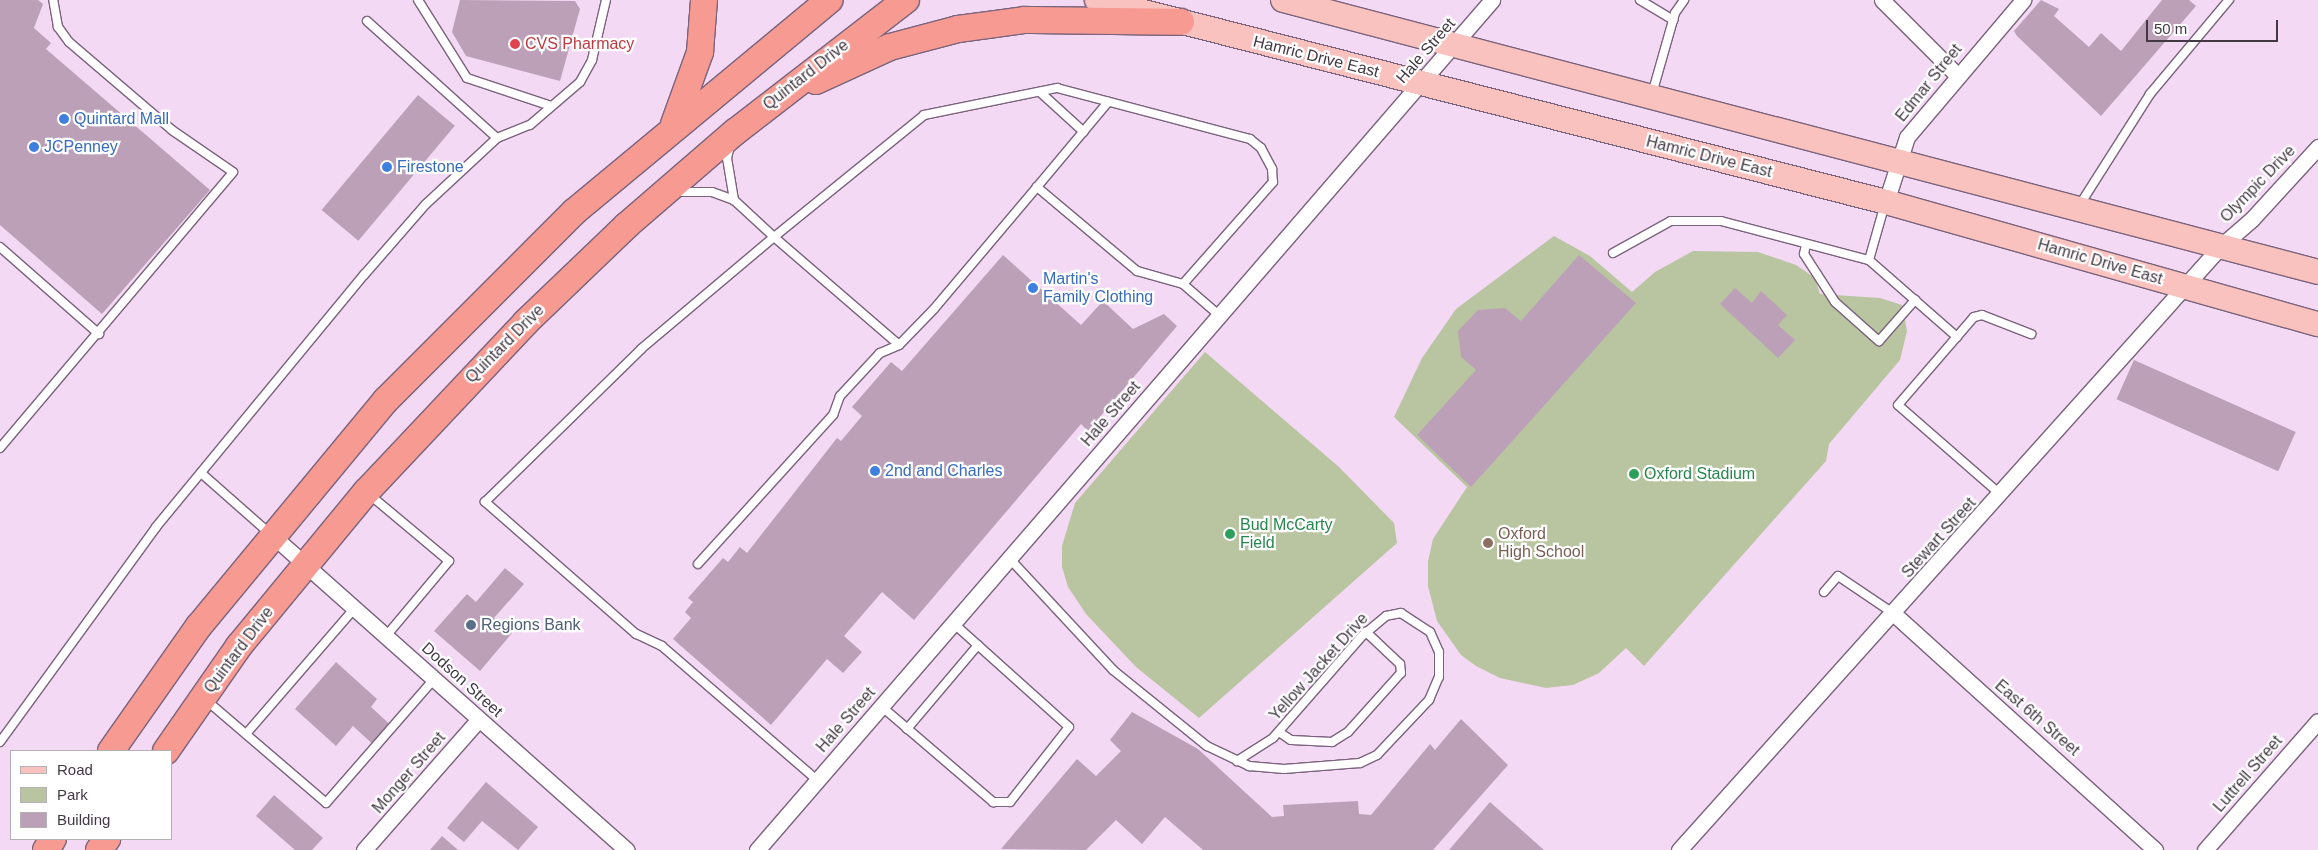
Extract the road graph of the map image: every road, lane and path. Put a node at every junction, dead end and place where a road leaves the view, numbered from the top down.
1 (53, 0) edge
2 (418, 0) edge
3 (606, 0) edge
4 (704, 0) edge
5 (829, 0) edge
6 (906, 0) edge
7 (1097, 0) edge
8 (1283, 0) edge
9 (1492, 0) edge
10 (1640, 0) edge
11 (1684, 0) edge
12 (1882, 0) edge
13 (2023, 0) edge
14 (2229, 0) edge
15 (1673, 20) junction
16 (367, 21) dead end
17 (1181, 22) junction
18 (1454, 45) junction
19 (1957, 75) junction
20 (1421, 84) junction
21 (1040, 92) junction
22 (1652, 94) junction
23 (1108, 102) junction
24 (550, 106) junction
25 (673, 126) junction
26 (1084, 132) junction
27 (733, 134) junction
28 (496, 138) junction
29 (2318, 147) edge
30 (1899, 159) junction
31 (1037, 187) junction
32 (662, 194) junction
33 (734, 200) junction
34 (1886, 202) junction
35 (2079, 207) junction
36 (774, 237) junction
37 (1806, 244) junction
38 (2221, 246) junction
39 (0, 247) edge
40 (1613, 253) dead end
41 (1869, 260) junction
42 (2318, 272) edge
43 (1183, 284) junction
44 (2186, 286) junction
45 (1915, 300) junction
46 (1220, 316) junction
47 (2318, 324) edge
48 (99, 334) junction
49 (2031, 334) dead end
50 (1957, 337) junction
51 (899, 345) junction
52 (0, 448) edge
53 (201, 473) junction
54 (366, 492) junction
55 (2000, 495) junction
56 (273, 536) junction
57 (1009, 558) junction
58 (698, 564) dead end
59 (306, 566) junction
60 (1824, 592) dead end
61 (354, 609) junction
62 (1894, 614) junction
63 (953, 623) junction
64 (1366, 632) junction
65 (386, 636) junction
66 (978, 645) junction
67 (434, 679) junction
68 (204, 698) junction
69 (881, 706) junction
70 (479, 719) junction
71 (2318, 722) edge
72 (907, 729) junction
73 (1279, 732) junction
74 (246, 734) junction
75 (0, 742) edge
76 (112, 750) edge
77 (167, 750) edge
78 (1237, 760) junction
79 (817, 780) junction
80 (364, 850) edge
81 (627, 850) edge
82 (757, 850) edge
83 (1680, 850) edge
84 (2155, 850) edge
85 (2205, 850) edge

1 - 48 lane
2 - 24 lane
3 - 24 lane
4 - 25 highway
5 - 25 highway
6 - 27 highway, Quintard Drive
7 - 17 main road, Hamric Drive East
8 - 18 main road
9 - 18 street, Hale Street
10 - 15 lane
11 - 15 lane
12 - 19 street
13 - 19 street, Edmar Street
14 - 35 lane
15 - 22 lane
16 - 28 lane
17 - 20 main road, Hamric Drive East
17 - 27 highway
18 - 20 street, Hale Street
18 - 22 main road
19 - 30 street, Edmar Street
20 - 34 main road, Hamric Drive East
20 - 46 street, Hale Street
21 - 23 lane
21 - 26 lane
21 - 36 lane
22 - 30 main road
23 - 26 lane
23 - 43 lane
24 - 28 lane
25 - 56 highway
26 - 31 lane
27 - 32 highway, Quintard Drive
27 - 33 lane
28 - 53 lane
29 - 38 street, Olympic Drive
30 - 34 street, Edmar Street
30 - 35 main road
31 - 43 lane
31 - 51 lane
32 - 33 lane
32 - 54 highway, Quintard Drive
33 - 36 lane
34 - 41 lane
34 - 44 main road, Hamric Drive East
35 - 38 main road
36 - 51 lane
36 - 79 lane
37 - 40 lane
37 - 41 lane
37 - 45 lane
38 - 42 main road
38 - 44 street, Stewart Street
39 - 48 lane
41 - 45 lane
43 - 46 lane
44 - 47 main road, Hamric Drive East
44 - 55 street, Stewart Street
45 - 50 lane
46 - 57 street, Hale Street
48 - 52 lane
49 - 50 lane
50 - 55 lane
51 - 58 lane
53 - 56 lane
53 - 75 lane
54 - 59 highway, Quintard Drive
54 - 65 lane
55 - 62 street, Stewart Street
56 - 59 street, Dodson Street
56 - 76 highway
57 - 63 street, Hale Street
57 - 78 lane, Yellow Jacket Drive
59 - 61 street, Dodson Street
59 - 68 highway, Quintard Drive
60 - 62 lane
61 - 65 street, Dodson Street
61 - 74 lane
62 - 83 street, Stewart Street
62 - 84 street, East 6th Street
63 - 66 lane
63 - 69 street, Hale Street
64 - 73 lane, Yellow Jacket Drive
64 - 73 lane
64 - 78 lane, Yellow Jacket Drive
65 - 67 street, Dodson Street
66 - 72 lane
66 - 72 lane
67 - 70 street, Dodson Street
67 - 74 lane
68 - 74 lane
68 - 77 highway, Quintard Drive
69 - 72 lane
69 - 79 street, Hale Street
70 - 80 street, Monger Street
70 - 81 street, Dodson Street
71 - 85 street, Luttrell Street
73 - 78 lane, Yellow Jacket Drive
79 - 82 street, Hale Street

